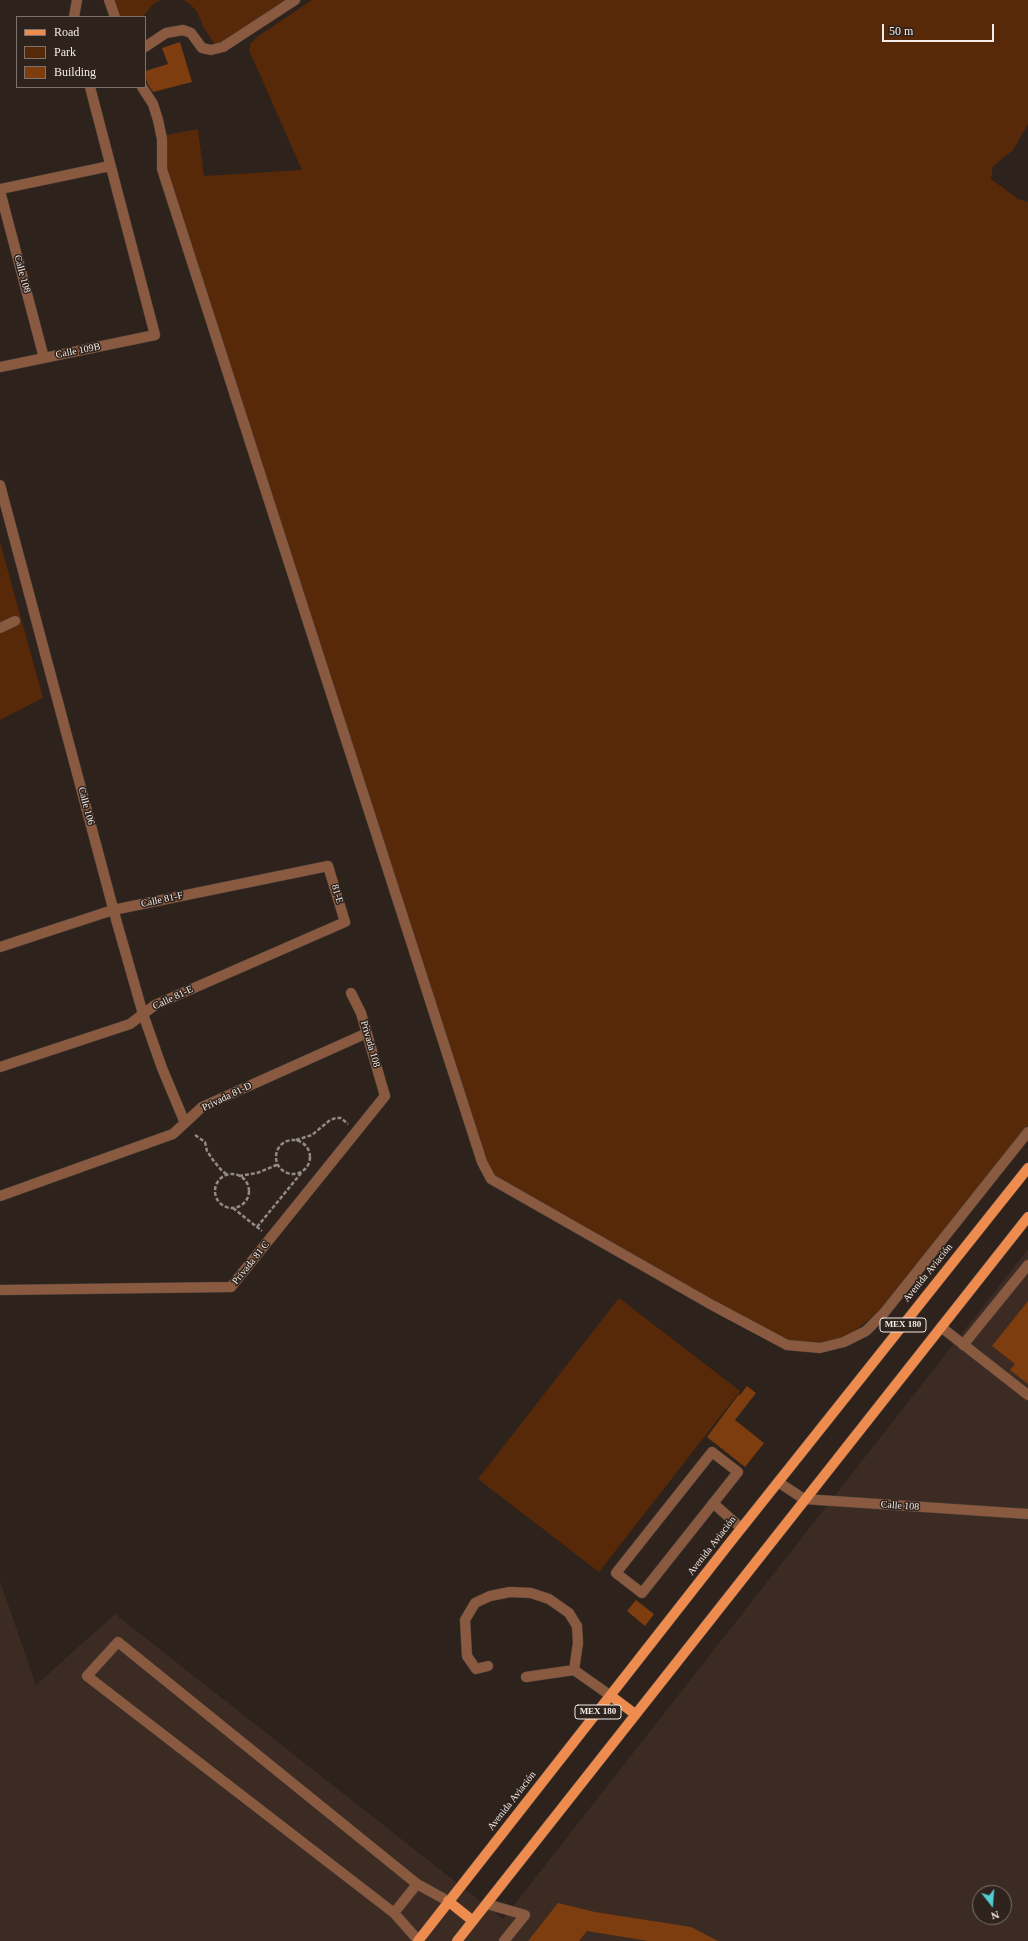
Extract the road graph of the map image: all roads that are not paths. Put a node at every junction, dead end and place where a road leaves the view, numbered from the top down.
1 (77, 0) edge
2 (109, 0) edge
3 (295, 0) edge
4 (74, 16) edge
5 (115, 16) edge
6 (146, 46) edge
7 (90, 88) edge
8 (143, 88) edge
9 (110, 166) junction
10 (0, 190) edge
11 (44, 358) junction
12 (0, 367) edge
13 (0, 485) edge
14 (15, 621) dead end
15 (0, 628) edge
16 (328, 866) joint
17 (113, 910) junction
18 (345, 922) joint
19 (0, 947) edge
20 (351, 994) dead end
21 (144, 1014) junction
22 (367, 1033) junction
23 (0, 1067) edge
24 (385, 1096) joint
25 (185, 1123) junction
26 (1028, 1132) edge
27 (1028, 1168) edge
28 (0, 1196) edge
29 (1028, 1217) edge
30 (1028, 1265) edge
31 (0, 1290) edge
32 (941, 1327) junction
33 (963, 1344) junction
34 (1028, 1395) edge
35 (778, 1482) junction
36 (804, 1499) junction
37 (713, 1503) junction
38 (1028, 1514) edge
39 (741, 1528) junction
40 (488, 1666) dead end
41 (574, 1670) junction
42 (526, 1677) dead end
43 (610, 1696) junction
44 (635, 1714) junction
45 (417, 1884) junction
46 (448, 1901) junction
47 (487, 1904) junction
48 (394, 1913) junction
49 (473, 1921) junction
50 (418, 1941) edge
51 (457, 1941) edge
52 (504, 1941) edge

1 - 4 street
2 - 5 street
3 - 6 street
7 - 9 street
8 - 26 street
9 - 10 street
9 - 11 street, Calle 109B
10 - 11 street, Calle 108
11 - 12 street, Calle 109B
13 - 17 street, Calle 106
14 - 15 street
16 - 17 street, Calle 81-F
16 - 18 street, 81-E
17 - 19 street, Calle 81-F
17 - 21 street, Calle 106
18 - 21 street, Calle 81-E
20 - 22 street, Privada 108
21 - 23 street, Calle 81-E
21 - 25 street, Calle 106
22 - 24 street, Privada 108
22 - 25 street, Privada 81-D
24 - 31 street, Privada 81 C
25 - 28 street, Privada 81-D
27 - 35 main road, Avenida Aviación / MEX 180
29 - 32 main road, MEX 180
30 - 33 street
32 - 33 street
32 - 36 main road, MEX 180
33 - 34 street
35 - 36 street, Calle 108
35 - 39 main road, Avenida Aviación / MEX 180
36 - 38 street, Calle 108
36 - 44 main road, MEX 180
37 - 37 street
37 - 39 street
39 - 43 main road, Avenida Aviación / MEX 180
40 - 41 street
41 - 42 street
41 - 43 street
43 - 44 main road
43 - 46 main road, Avenida Aviación / MEX 180
44 - 47 main road, MEX 180
45 - 46 street
45 - 48 street
45 - 48 street
46 - 49 main road
46 - 50 main road, Avenida Aviación / MEX 180
47 - 49 main road, MEX 180
47 - 52 street
48 - 50 street
49 - 51 main road, MEX 180

